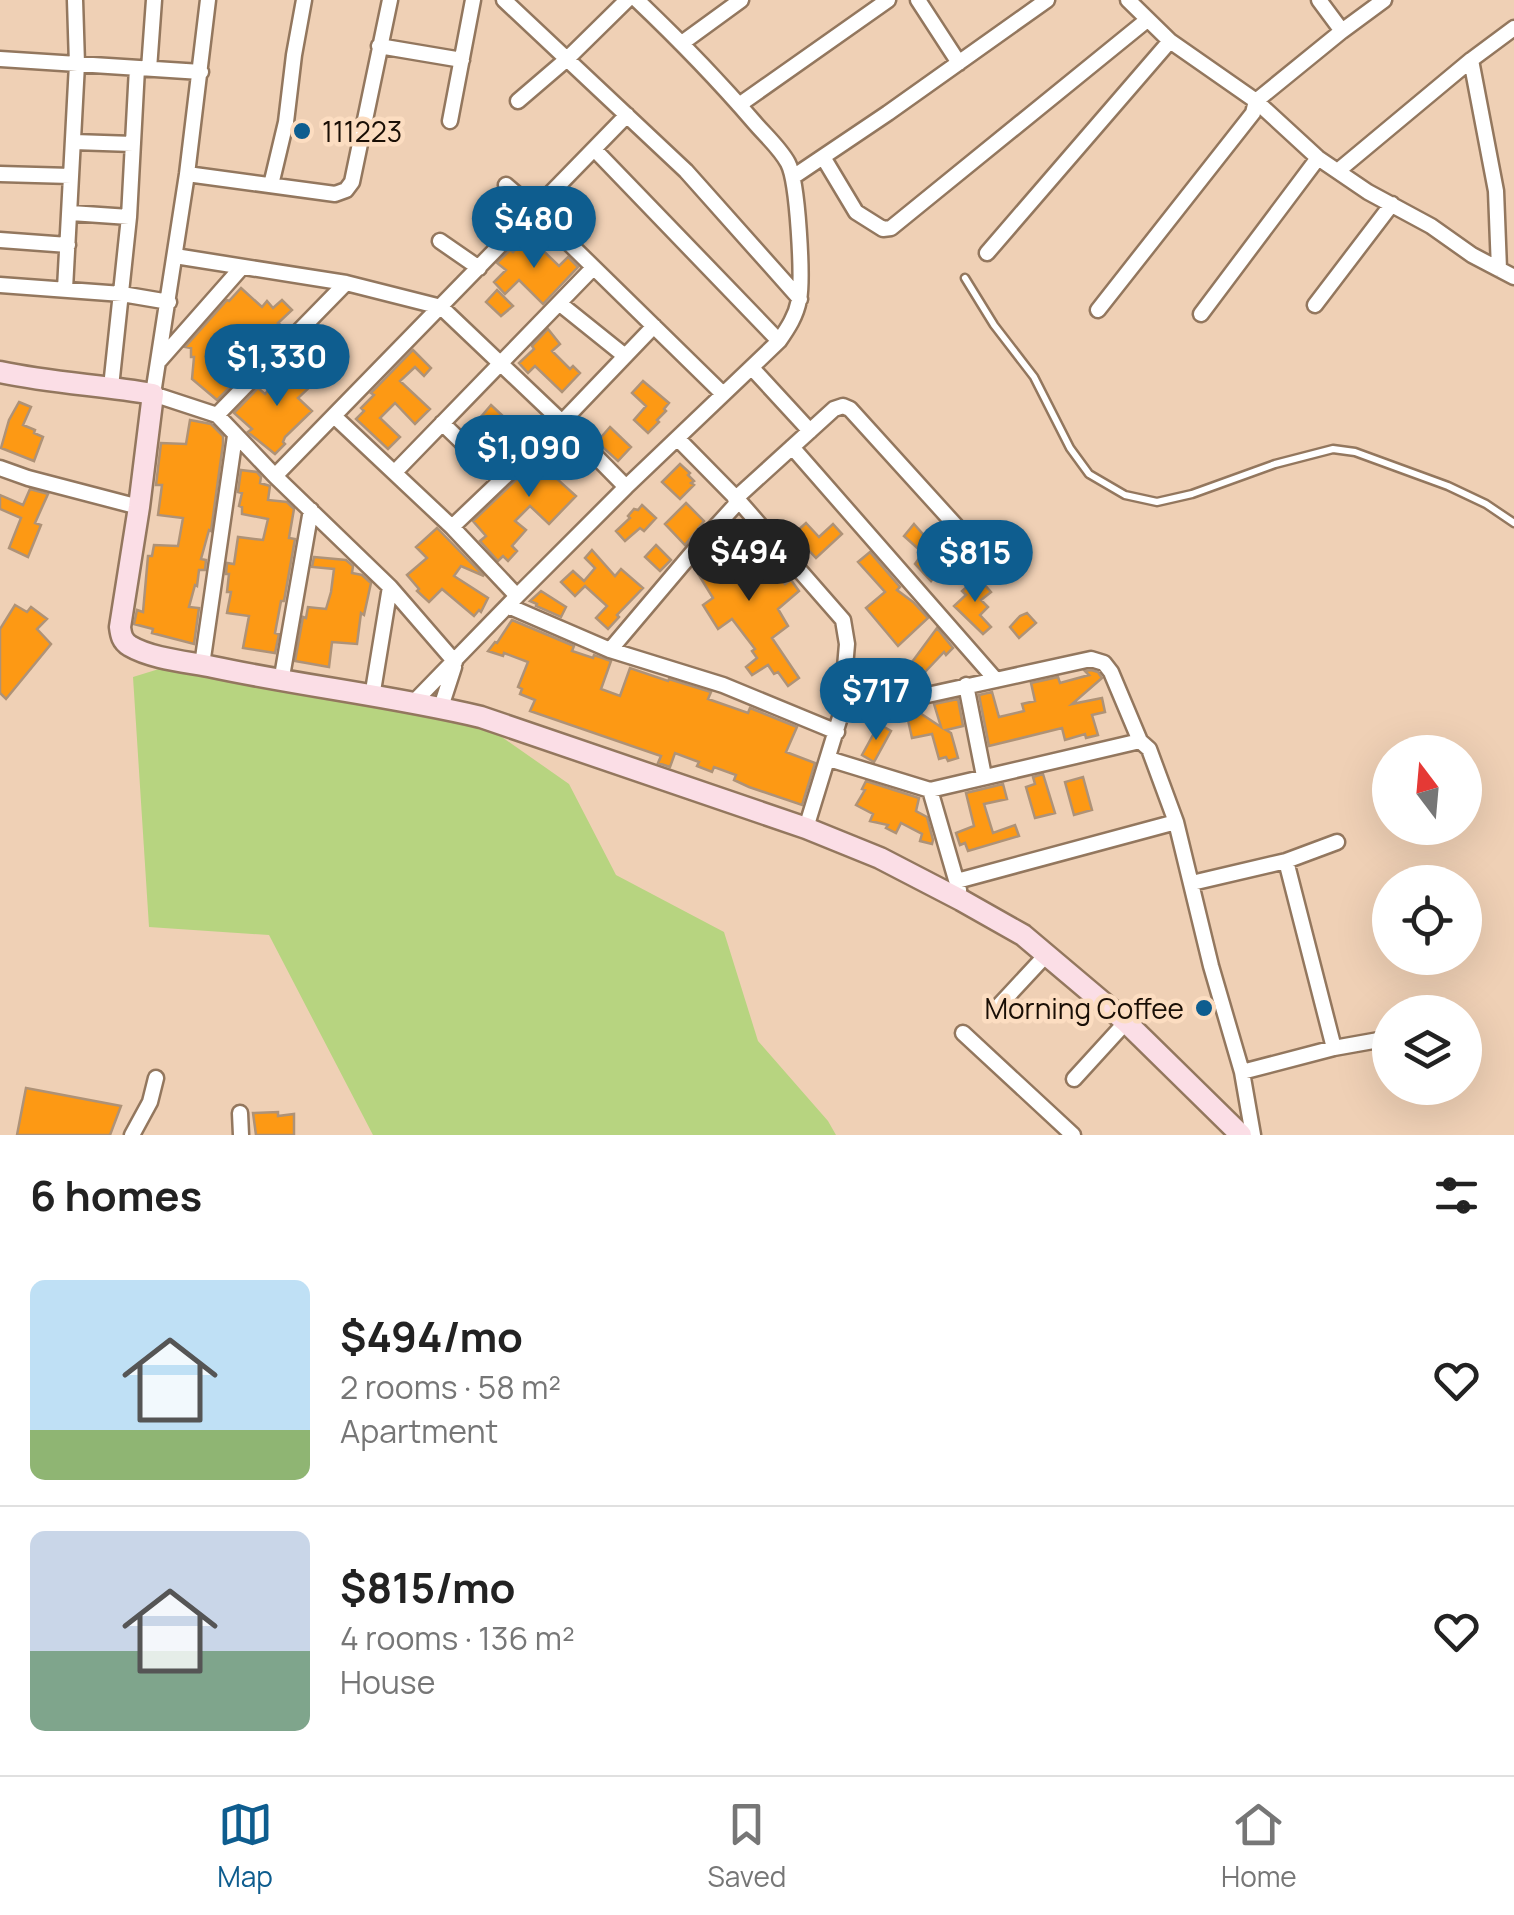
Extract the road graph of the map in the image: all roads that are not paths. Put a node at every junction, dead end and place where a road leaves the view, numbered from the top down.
1 (75, 0) edge
2 (154, 0) edge
3 (208, 0) edge
4 (304, 0) edge
5 (390, 0) edge
6 (473, 0) edge
7 (504, 0) edge
8 (626, 0) edge
9 (637, 0) edge
10 (742, 0) edge
11 (888, 0) edge
12 (918, 0) edge
13 (1047, 0) edge
14 (1128, 0) edge
15 (1319, 0) edge
16 (1384, 0) edge
17 (1148, 20) junction
18 (1514, 28) edge
19 (1342, 31) junction
20 (1170, 41) junction
21 (682, 43) junction
22 (379, 46) junction
23 (567, 58) junction
24 (0, 59) edge
25 (462, 60) junction
26 (1471, 60) junction
27 (959, 63) junction
28 (77, 64) junction
29 (143, 69) junction
30 (201, 72) junction
31 (1256, 101) junction
32 (518, 102) dead end
33 (740, 105) junction
34 (626, 115) junction
35 (450, 120) dead end
36 (74, 142) junction
37 (133, 144) junction
38 (594, 150) junction
39 (823, 157) junction
40 (1318, 158) junction
41 (1339, 170) junction
42 (0, 174) edge
43 (187, 174) junction
44 (71, 176) junction
45 (793, 177) junction
46 (271, 185) junction
47 (506, 186) dead end
48 (1392, 204) junction
49 (535, 210) junction
50 (71, 213) junction
51 (128, 218) junction
52 (0, 240) edge
53 (440, 241) dead end
54 (68, 245) junction
55 (987, 253) dead end
56 (175, 256) junction
57 (242, 267) junction
58 (479, 268) junction
59 (593, 268) junction
60 (1498, 270) junction
61 (1514, 276) edge
62 (964, 278) dead end
63 (346, 283) junction
64 (0, 285) edge
65 (65, 289) junction
66 (122, 294) junction
67 (800, 299) junction
68 (169, 302) junction
69 (560, 302) junction
70 (1315, 305) dead end
71 (442, 307) junction
72 (1098, 310) dead end
73 (1201, 314) dead end
74 (654, 326) junction
75 (779, 341) junction
76 (625, 356) junction
77 (160, 360) junction
78 (500, 364) junction
79 (752, 368) junction
80 (0, 372) edge
81 (112, 387) junction
82 (153, 394) junction
83 (724, 394) junction
84 (217, 415) junction
85 (334, 416) junction
86 (562, 422) junction
87 (442, 423) junction
88 (810, 431) junction
89 (236, 436) junction
90 (678, 439) junction
91 (792, 447) junction
92 (0, 468) edge
93 (394, 472) junction
94 (276, 476) junction
95 (501, 480) junction
96 (626, 487) junction
97 (737, 500) junction
98 (139, 507) junction
99 (311, 510) junction
100 (1514, 524) edge
101 (452, 526) junction
102 (987, 560) dead end
103 (390, 587) junction
104 (512, 601) junction
105 (610, 650) junction
106 (455, 662) junction
107 (202, 665) junction
108 (996, 680) junction
109 (281, 682) junction
110 (966, 686) junction
111 (372, 697) junction
112 (413, 703) junction
113 (442, 707) junction
114 (841, 714) junction
115 (837, 732) junction
116 (1140, 741) junction
117 (829, 758) junction
118 (984, 776) junction
119 (930, 790) junction
120 (1176, 822) junction
121 (806, 828) junction
122 (1337, 842) dead end
123 (1286, 861) junction
124 (1192, 883) junction
125 (960, 891) junction
126 (1046, 955) junction
127 (994, 1011) dead end
128 (1126, 1022) junction
129 (962, 1033) dead end
130 (1372, 1041) edge
131 (1334, 1048) junction
132 (1242, 1072) junction
133 (156, 1078) dead end
134 (1074, 1078) dead end
135 (240, 1113) dead end
136 (132, 1135) edge
137 (241, 1135) edge
138 (1073, 1135) edge
139 (1242, 1135) edge
140 (1253, 1135) edge

1 - 28 street
2 - 29 street
3 - 30 street
4 - 46 street
5 - 22 street
6 - 25 street
7 - 23 street
8 - 23 street
9 - 21 street
10 - 21 street
11 - 33 street
12 - 27 street
13 - 27 street
14 - 17 street
15 - 19 street
16 - 19 street
17 - 20 street
17 - 39 street
18 - 26 street
19 - 31 street
20 - 31 street
20 - 55 street
21 - 33 street
22 - 25 street
22 - 46 street
23 - 32 street
23 - 34 street
24 - 28 street
25 - 35 street
26 - 41 street
26 - 60 street
27 - 39 street
28 - 29 street
28 - 36 street
29 - 30 street
29 - 37 street
30 - 43 street
31 - 40 street
31 - 72 street
33 - 45 street
34 - 38 street
34 - 67 street
36 - 37 street
36 - 44 street
37 - 51 street
38 - 49 street
38 - 75 street
39 - 45 street
40 - 41 street
40 - 73 street
41 - 48 street
42 - 44 street
43 - 46 street
43 - 56 street
44 - 50 street
45 - 67 street
47 - 49 street
48 - 60 street
48 - 70 street
49 - 58 street
49 - 59 street
50 - 51 street
50 - 54 street
51 - 66 street
52 - 54 street
53 - 58 street
54 - 65 street
56 - 57 street
56 - 68 street
57 - 63 street
57 - 77 street
58 - 71 street
59 - 69 street
59 - 74 street
60 - 61 street
62 - 100 lane
63 - 71 street
63 - 84 street
64 - 65 street
65 - 66 street
66 - 68 street
66 - 81 street
67 - 75 street
68 - 77 street
69 - 76 street
69 - 78 street
71 - 78 street
71 - 85 street
74 - 76 street
74 - 83 street
75 - 79 street
76 - 86 street
77 - 82 street
78 - 86 street
78 - 87 street
79 - 83 street
79 - 88 street
80 - 81 street
81 - 82 street
82 - 84 street
82 - 98 street
83 - 90 street
84 - 89 street
85 - 93 street
85 - 94 street
86 - 95 street
86 - 96 street
87 - 93 street
87 - 95 street
88 - 91 street
88 - 102 street
89 - 94 street
89 - 107 street
90 - 96 street
90 - 97 street
91 - 97 street
91 - 108 street
92 - 98 street
93 - 101 street
94 - 99 street
95 - 101 street
96 - 104 street
97 - 105 street
97 - 114 street
98 - 107 street
99 - 103 street
99 - 109 street
101 - 104 street
103 - 106 street
103 - 111 street
104 - 105 street
104 - 106 street
105 - 115 street
106 - 112 street
106 - 113 street
107 - 109 street
108 - 110 street
108 - 116 street
109 - 111 street
110 - 114 street
110 - 118 street
111 - 112 street
112 - 113 street
113 - 121 street
114 - 115 street
115 - 117 street
116 - 118 street
116 - 120 street
117 - 119 street
117 - 121 street
118 - 119 street
119 - 125 street
120 - 124 street
120 - 125 street
121 - 125 street
122 - 123 street
123 - 124 street
123 - 131 street
124 - 132 street
125 - 126 street
126 - 127 street
126 - 128 street
128 - 134 street
128 - 139 street
129 - 138 street
130 - 131 street
131 - 132 street
132 - 140 street
133 - 136 street
135 - 137 street

